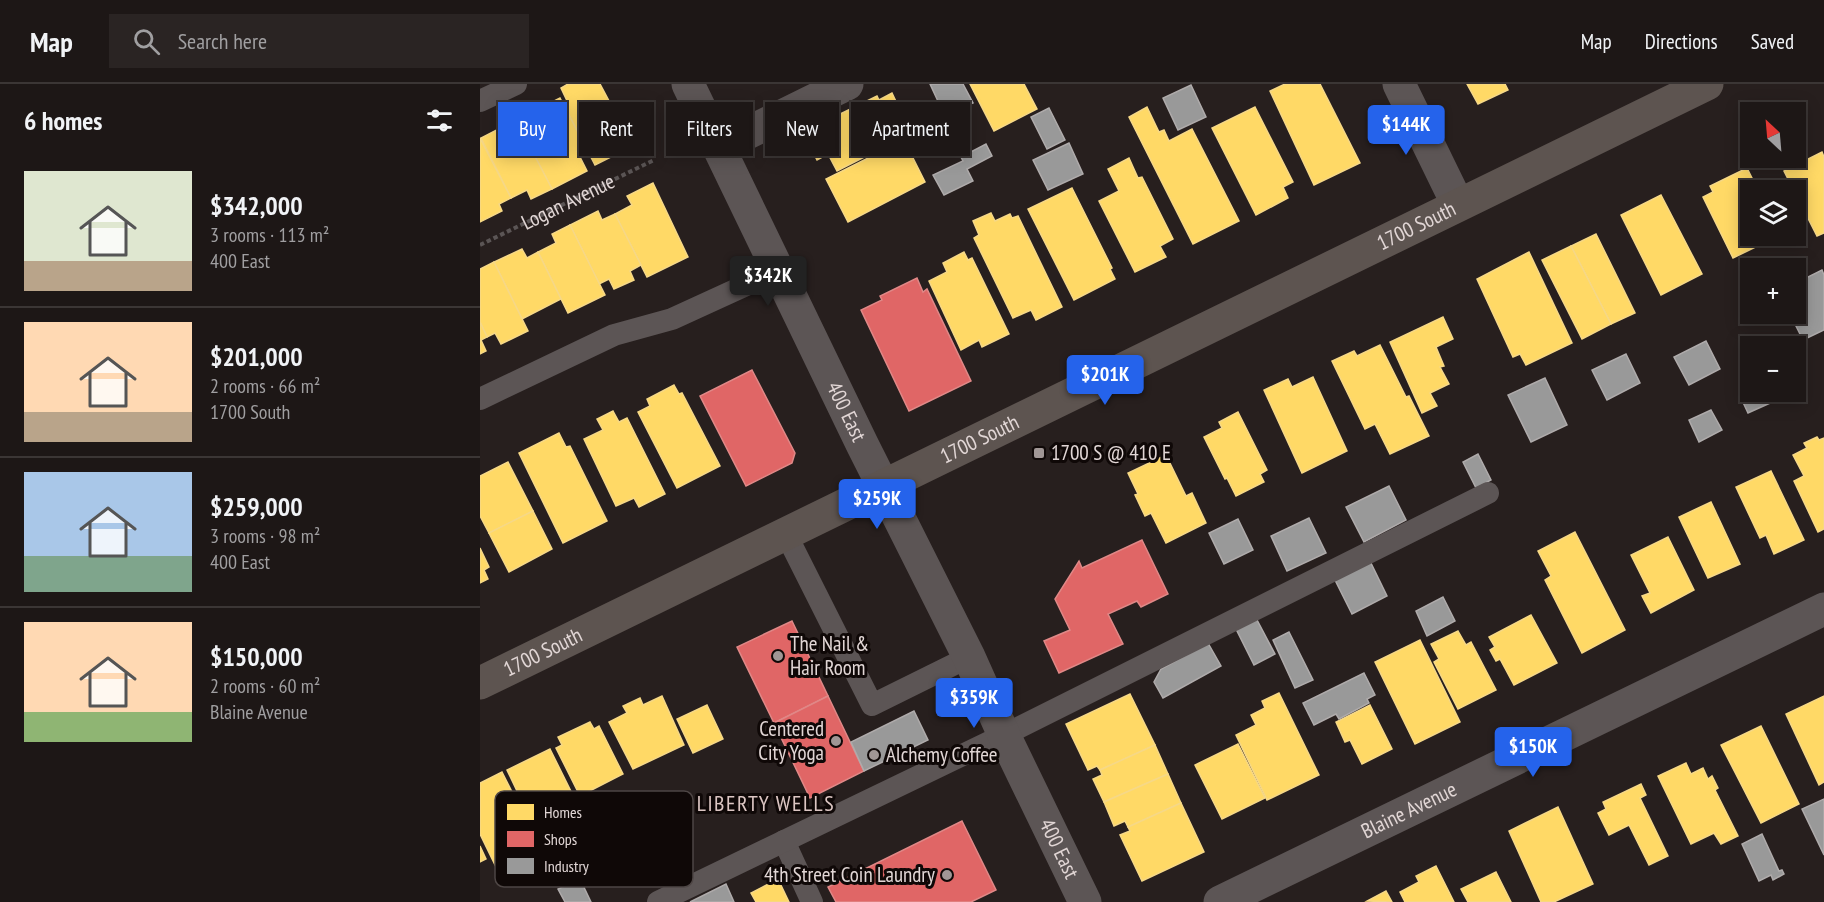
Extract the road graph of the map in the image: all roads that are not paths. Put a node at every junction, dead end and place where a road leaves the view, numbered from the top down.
1 (516, 84) edge
2 (688, 84) edge
3 (847, 84) edge
4 (1399, 84) edge
5 (1707, 84) edge
6 (480, 101) edge
7 (697, 102) edge
8 (753, 130) edge
9 (723, 156) edge
10 (1458, 206) junction
11 (779, 270) junction
12 (480, 399) edge
13 (883, 486) junction
14 (1488, 493) dead end
15 (786, 534) junction
16 (1824, 609) edge
17 (969, 657) junction
18 (480, 683) edge
19 (1004, 735) junction
20 (784, 842) junction
21 (693, 885) edge
22 (690, 887) edge
23 (658, 902) edge
24 (812, 902) edge
25 (1085, 902) edge
26 (1220, 902) edge

1 - 6 lane
2 - 7 street, 400 East
3 - 8 street
4 - 10 street
5 - 10 street, 1700 South
9 - 11 street, 400 East
10 - 13 street, 1700 South
11 - 12 lane
11 - 13 street, 400 East
13 - 15 street, 1700 South
13 - 17 street, 400 East
14 - 19 lane
15 - 17 lane
15 - 18 street, 1700 South
16 - 26 street, Blaine Avenue
17 - 19 street, 400 East
19 - 20 lane
19 - 25 street, 400 East
20 - 21 lane
20 - 24 lane
22 - 23 lane

